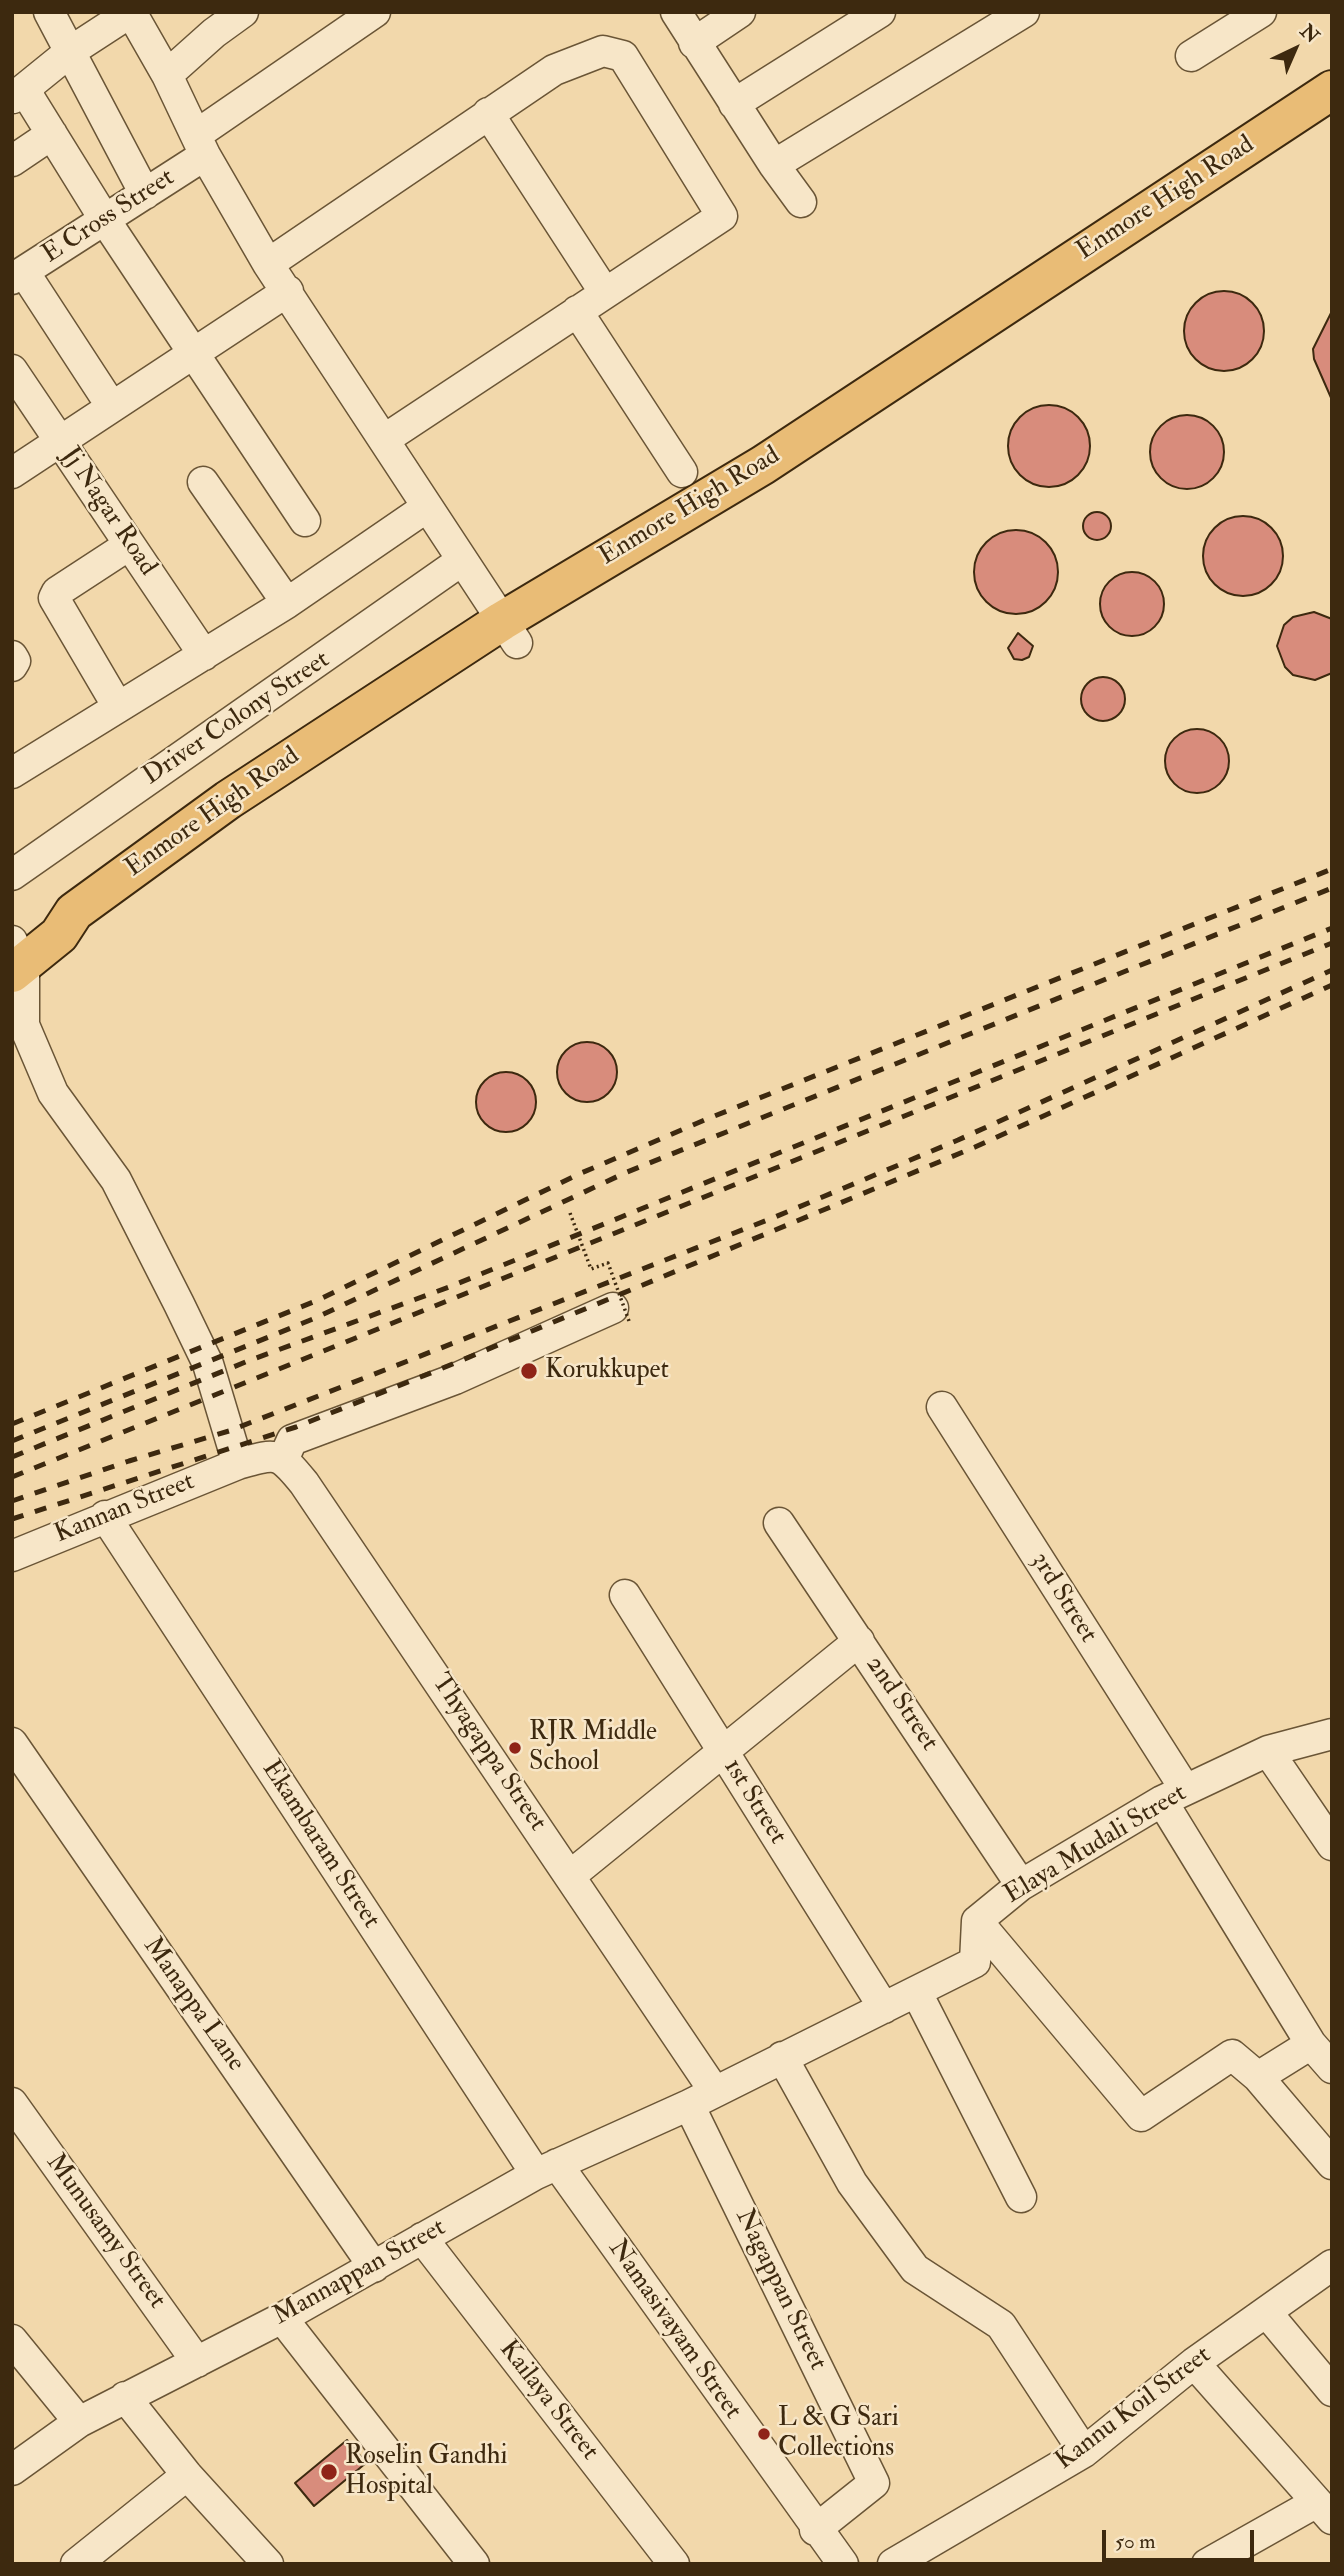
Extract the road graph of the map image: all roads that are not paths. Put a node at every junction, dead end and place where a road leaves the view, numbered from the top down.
1 (49, 12) edge
2 (131, 12) edge
3 (243, 12) edge
4 (375, 12) edge
5 (676, 12) edge
6 (740, 12) edge
7 (880, 12) edge
8 (1024, 12) edge
9 (1261, 12) edge
10 (694, 43) junction
11 (71, 51) junction
12 (1191, 56) dead end
13 (167, 75) junction
14 (1332, 90) edge
15 (20, 94) edge
16 (734, 104) junction
17 (488, 113) junction
18 (1332, 118) edge
19 (52, 134) junction
20 (200, 145) junction
21 (12, 161) edge
22 (774, 166) junction
23 (145, 194) junction
24 (801, 202) dead end
25 (105, 220) junction
26 (268, 264) junction
27 (18, 275) edge
28 (288, 291) junction
29 (605, 293) junction
30 (578, 311) junction
31 (193, 355) junction
32 (12, 370) edge
33 (112, 407) junction
34 (385, 439) junction
35 (60, 441) junction
36 (681, 472) dead end
37 (12, 473) edge
38 (203, 482) dead end
39 (427, 508) junction
40 (305, 522) dead end
41 (129, 545) junction
42 (461, 561) junction
43 (287, 603) junction
44 (509, 632) junction
45 (204, 655) junction
46 (12, 656) edge
47 (12, 666) edge
48 (118, 707) junction
49 (12, 774) edge
50 (12, 875) edge
51 (16, 960) edge
52 (621, 1315) road end
53 (942, 1407) dead end
54 (284, 1458) junction
55 (238, 1464) junction
56 (105, 1516) junction
57 (779, 1523) dead end
58 (12, 1556) edge
59 (625, 1595) dead end
60 (859, 1641) junction
61 (1332, 1734) edge
62 (12, 1743) edge
63 (721, 1750) junction
64 (1268, 1751) junction
65 (1173, 1795) junction
66 (1332, 1845) edge
67 (571, 1875) junction
68 (1021, 1885) junction
69 (977, 1921) junction
70 (918, 1993) junction
71 (884, 2008) junction
72 (1311, 2044) junction
73 (782, 2057) junction
74 (1332, 2068) edge
75 (1258, 2077) junction
76 (702, 2098) junction
77 (12, 2103) edge
78 (1332, 2164) edge
79 (547, 2169) junction
80 (1021, 2197) dead end
81 (422, 2238) junction
82 (1332, 2265) edge
83 (374, 2267) junction
84 (1267, 2313) junction
85 (282, 2318) junction
86 (12, 2340) edge
87 (197, 2362) junction
88 (1194, 2363) junction
89 (1332, 2391) edge
90 (125, 2397) junction
91 (79, 2422) junction
92 (1084, 2452) junction
93 (12, 2470) edge
94 (187, 2475) junction
95 (1324, 2511) edge
96 (816, 2529) junction
97 (76, 2564) edge
98 (268, 2564) edge
99 (474, 2564) edge
100 (674, 2564) edge
101 (843, 2564) edge
102 (893, 2564) edge
103 (1207, 2564) edge

1 - 11 street
2 - 11 street
2 - 13 street
3 - 13 street
4 - 20 street, E Cross Street
5 - 10 street
6 - 10 street
7 - 16 street
8 - 22 street
9 - 12 street
10 - 16 street
11 - 15 street
11 - 23 street
13 - 20 street
14 - 44 main road, Enmore High Road
15 - 19 street
16 - 22 street
17 - 26 street
17 - 29 street
17 - 29 street
18 - 44 main road, Enmore High Road
19 - 21 street
19 - 25 street
20 - 23 street, E Cross Street
20 - 26 street
22 - 24 street
23 - 25 street, E Cross Street
25 - 27 street, E Cross Street
25 - 31 street
26 - 28 street
27 - 33 street
28 - 31 street
28 - 34 street
29 - 30 street
30 - 34 street
30 - 36 street
31 - 33 street
31 - 40 street
32 - 35 street, Jj Nagar Road
33 - 35 street
34 - 39 street
35 - 37 street
35 - 41 street, Jj Nagar Road
38 - 43 street
39 - 42 street
39 - 43 street
41 - 45 street, Jj Nagar Road
41 - 48 street
42 - 44 street
42 - 50 street, Driver Colony Street
43 - 45 street
44 - 51 main road, Enmore High Road
45 - 48 street
46 - 47 street
48 - 49 street
51 - 55 street
52 - 54 street
53 - 65 street, 3rd Street
54 - 55 street
54 - 67 street, Thyagappa Street
55 - 56 street, Kannan Street
56 - 58 street, Kannan Street
56 - 79 street, Ekambaram Street
57 - 60 street, 2nd Street
59 - 63 street, 1st Street
60 - 63 street
60 - 68 street, 2nd Street
61 - 64 street, Elaya Mudali Street
62 - 83 street, Manappa Lane
63 - 67 street
63 - 71 street, 1st Street
64 - 65 street, Elaya Mudali Street
64 - 66 street
65 - 68 street, Elaya Mudali Street
65 - 72 street, 3rd Street
67 - 76 street, Thyagappa Street
68 - 69 street, Elaya Mudali Street
69 - 70 street, Elaya Mudali Street
69 - 75 street
70 - 71 street, Elaya Mudali Street
70 - 80 street
71 - 73 street, Elaya Mudali Street
72 - 74 street, 3rd Street
72 - 75 street
73 - 76 street, Elaya Mudali Street
73 - 92 street
75 - 78 street
76 - 79 street, Mannappan Street
76 - 96 street, Nagappan Street
77 - 87 street, Munusamy Street
79 - 81 street, Mannappan Street
79 - 96 street, Namasivayam Street
81 - 83 street, Mannappan Street
81 - 100 street, Kailaya Street
82 - 84 street, Kannu Koil Street
83 - 85 street, Mannappan Street
84 - 88 street, Kannu Koil Street
84 - 89 street
85 - 87 street, Mannappan Street
85 - 99 street
86 - 91 street
87 - 90 street, Mannappan Street
88 - 92 street, Kannu Koil Street
88 - 95 street
90 - 91 street, Mannappan Street
90 - 94 street
91 - 93 street, Mannappan Street
92 - 102 street, Kannu Koil Street
94 - 97 street
94 - 98 street
95 - 103 street
96 - 101 street, Namasivayam Street

